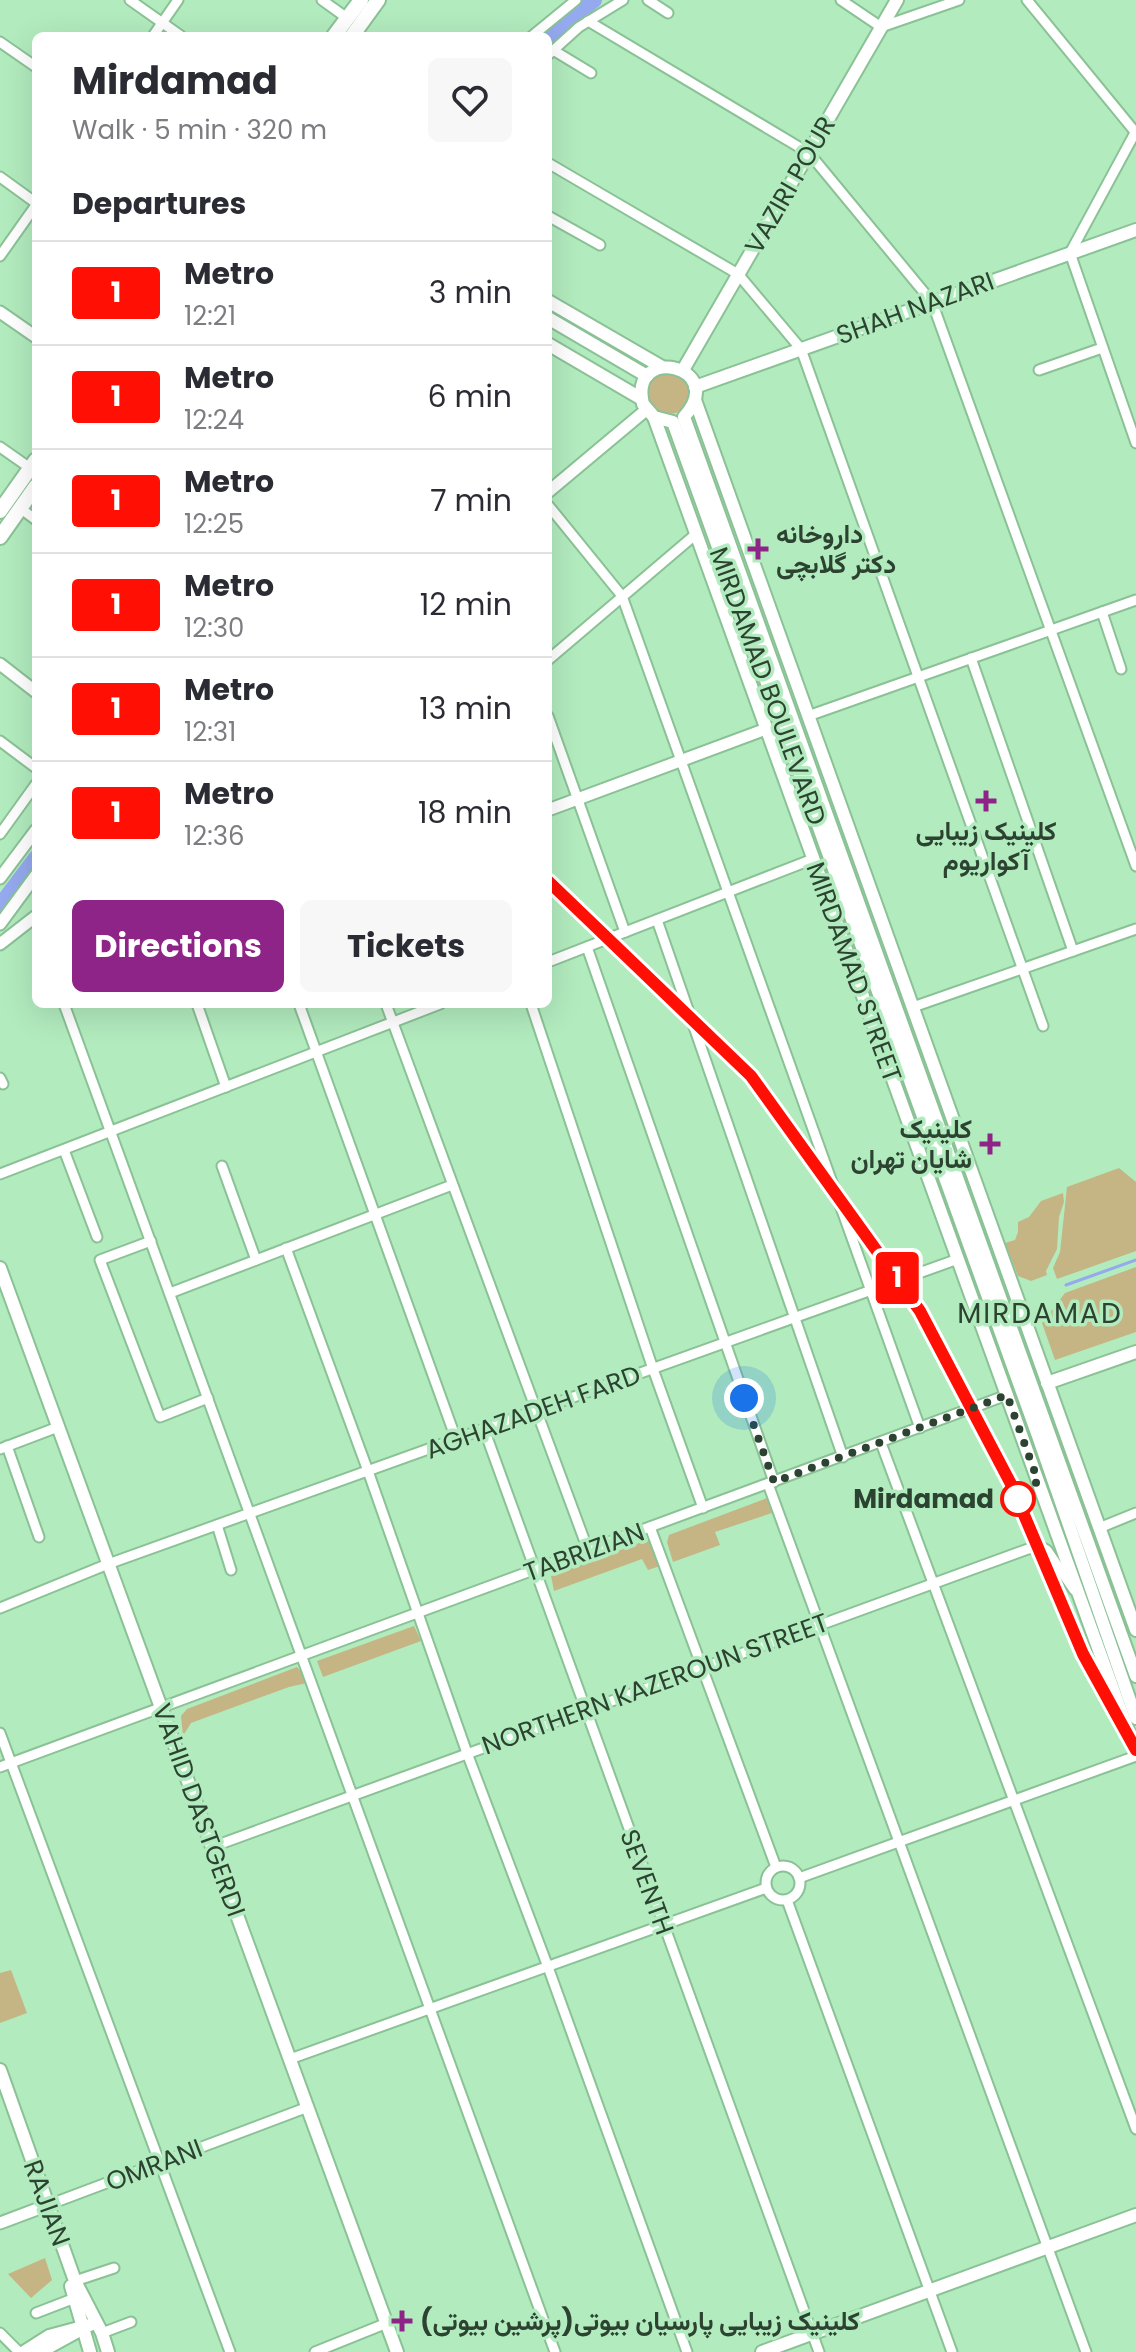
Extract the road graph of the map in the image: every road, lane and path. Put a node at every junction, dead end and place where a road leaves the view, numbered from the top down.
1 (130, 0) edge
2 (178, 0) edge
3 (322, 0) edge
4 (361, 0) edge
5 (378, 0) edge
6 (576, 0) edge
7 (623, 0) edge
8 (648, 0) edge
9 (841, 0) edge
10 (897, 0) edge
11 (959, 0) edge
12 (1027, 0) edge
13 (668, 13) dead end
14 (347, 18) junction
15 (588, 21) junction
16 (162, 23) junction
17 (881, 27) junction
18 (156, 32) edge
19 (175, 32) edge
20 (337, 32) edge
21 (355, 32) edge
22 (537, 32) edge
23 (0, 42) edge
24 (552, 52) edge
25 (552, 54) edge
26 (32, 64) edge
27 (591, 73) dead end
28 (1136, 132) edge
29 (809, 153) junction
30 (552, 165) edge
31 (0, 177) edge
32 (32, 201) edge
33 (32, 210) edge
34 (552, 218) edge
35 (1136, 230) edge
36 (600, 245) dead end
37 (1070, 253) junction
38 (0, 256) edge
39 (738, 274) junction
40 (932, 302) junction
41 (552, 303) edge
42 (0, 312) edge
43 (552, 320) edge
44 (32, 334) edge
45 (590, 342) junction
46 (552, 346) edge
47 (1102, 348) junction
48 (801, 349) junction
49 (581, 363) junction
50 (662, 367) junction
51 (683, 370) junction
52 (1039, 370) dead end
53 (647, 376) junction
54 (695, 387) junction
55 (695, 400) junction
56 (647, 409) junction
57 (678, 420) junction
58 (1136, 443) edge
59 (0, 447) edge
60 (32, 463) edge
61 (32, 465) edge
62 (552, 489) edge
63 (32, 492) edge
64 (20, 508) junction
65 (552, 510) edge
66 (0, 511) edge
67 (32, 517) edge
68 (696, 534) junction
69 (0, 537) edge
70 (622, 596) junction
71 (1136, 600) edge
72 (1102, 612) junction
73 (1051, 630) junction
74 (552, 657) edge
75 (971, 658) junction
76 (0, 664) edge
77 (1121, 669) dead end
78 (919, 677) junction
79 (32, 689) edge
80 (808, 716) junction
81 (552, 727) edge
82 (766, 729) junction
83 (0, 741) edge
84 (682, 762) junction
85 (32, 765) edge
86 (32, 789) edge
87 (578, 799) junction
88 (552, 809) edge
89 (1, 831) edge
90 (32, 835) edge
91 (813, 859) junction
92 (1136, 866) edge
93 (0, 878) edge
94 (32, 880) edge
95 (728, 892) junction
96 (657, 920) junction
97 (32, 923) edge
98 (0, 924) edge
99 (1136, 929) edge
100 (625, 932) junction
101 (0, 944) edge
102 (587, 947) junction
103 (1073, 951) junction
104 (552, 960) edge
105 (1023, 969) junction
106 (913, 1007) junction
107 (65, 1008) edge
108 (198, 1008) edge
109 (300, 1008) edge
110 (387, 1008) edge
111 (430, 1008) edge
112 (532, 1008) edge
113 (392, 1023) junction
114 (1043, 1026) dead end
115 (316, 1053) junction
116 (226, 1087) junction
117 (111, 1132) junction
118 (64, 1150) junction
119 (937, 1156) junction
120 (222, 1166) dead end
121 (0, 1174) edge
122 (452, 1185) junction
123 (931, 1186) junction
124 (375, 1215) junction
125 (97, 1237) dead end
126 (151, 1241) junction
127 (286, 1248) junction
128 (958, 1259) junction
129 (256, 1260) junction
130 (0, 1268) edge
131 (2, 1282) edge
132 (871, 1290) junction
133 (170, 1293) junction
134 (794, 1318) junction
135 (724, 1343) junction
136 (1136, 1352) edge
137 (653, 1369) junction
138 (1047, 1383) junction
139 (1007, 1395) junction
140 (208, 1398) junction
141 (535, 1411) junction
142 (58, 1427) junction
143 (920, 1428) junction
144 (484, 1429) junction
145 (456, 1439) junction
146 (881, 1443) junction
147 (4, 1448) edge
148 (843, 1457) junction
149 (368, 1471) junction
150 (771, 1483) junction
151 (703, 1508) junction
152 (250, 1513) junction
153 (1136, 1513) edge
154 (217, 1525) junction
155 (650, 1527) junction
156 (1099, 1528) junction
157 (39, 1537) dead end
158 (588, 1550) junction
159 (108, 1564) junction
160 (231, 1570) dead end
161 (534, 1570) junction
162 (933, 1582) junction
163 (1079, 1596) junction
164 (0, 1608) edge
165 (416, 1614) junction
166 (820, 1624) junction
167 (1136, 1630) edge
168 (303, 1656) junction
169 (702, 1667) junction
170 (1136, 1676) edge
171 (1111, 1683) junction
172 (161, 1707) junction
173 (585, 1710) junction
174 (1136, 1718) edge
175 (0, 1733) edge
176 (467, 1753) junction
177 (1136, 1754) edge
178 (11, 1762) junction
179 (0, 1767) edge
180 (354, 1795) junction
181 (1014, 1800) junction
182 (899, 1841) junction
183 (212, 1847) junction
184 (776, 1867) junction
185 (799, 1878) junction
186 (766, 1888) junction
187 (787, 1900) junction
188 (663, 1925) junction
189 (548, 1967) junction
190 (431, 2010) junction
191 (290, 2059) junction
192 (0, 2070) edge
193 (0, 2089) edge
194 (308, 2107) junction
195 (1136, 2129) edge
196 (160, 2163) junction
197 (44, 2206) junction
198 (1136, 2215) edge
199 (0, 2223) edge
200 (1048, 2248) junction
201 (114, 2268) dead end
202 (75, 2281) junction
203 (930, 2291) junction
204 (75, 2298) junction
205 (36, 2313) dead end
206 (131, 2322) dead end
207 (387, 2323) junction
208 (94, 2328) junction
209 (0, 2333) edge
210 (812, 2334) junction
211 (21, 2352) edge
212 (40, 2352) edge
213 (90, 2352) edge
214 (108, 2352) edge
215 (230, 2352) edge
216 (315, 2352) edge
217 (397, 2352) edge
218 (555, 2352) edge
219 (687, 2352) edge
220 (762, 2352) edge
221 (819, 2352) edge
222 (952, 2352) edge
223 (1086, 2352) edge

1 - 16 street
2 - 16 street
3 - 14 street
4 - 14 main road
5 - 21 main road
6 - 22 street
7 - 15 street
8 - 13 street
9 - 17 street
10 - 17 main road, VAZIRI POUR
11 - 17 street
12 - 28 street
14 - 20 main road
15 - 24 street
15 - 29 street
16 - 18 street
16 - 19 street
17 - 29 main road, VAZIRI POUR
23 - 26 street
25 - 27 street
28 - 37 street
29 - 39 main road, VAZIRI POUR
29 - 40 street
30 - 39 street
31 - 32 street
33 - 38 street
34 - 36 street
35 - 37 main road, SHAH NAZARI
37 - 40 main road, SHAH NAZARI
37 - 47 street
39 - 48 street
39 - 51 main road, VAZIRI POUR
40 - 48 main road, SHAH NAZARI
40 - 73 street
41 - 50 main road
42 - 44 street
43 - 45 main road
45 - 49 main road
45 - 53 main road
46 - 49 main road
47 - 52 street
47 - 58 street
48 - 54 main road, SHAH NAZARI
48 - 78 street
49 - 56 main road
50 - 51 main road
50 - 53 main road
51 - 54 main road
53 - 56 main road
54 - 55 main road
55 - 57 main road
55 - 80 main road, MIRDAMAD STREET
56 - 57 main road
56 - 62 street
56 - 68 main road, MIRDAMAD STREET
57 - 119 main road, MIRDAMAD BOULEVARD
57 - 170 main road, MIRDAMAD BOULEVARD
59 - 60 street
61 - 66 main road
63 - 64 main road
64 - 67 street
64 - 69 main road
65 - 70 street
68 - 70 street
68 - 82 main road, MIRDAMAD STREET
70 - 74 street
70 - 84 street
71 - 72 street
72 - 73 street
72 - 77 street
73 - 75 street
73 - 92 street
75 - 78 street
75 - 103 street
76 - 79 street
78 - 80 street
78 - 105 street
80 - 106 main road, MIRDAMAD STREET
81 - 87 street
82 - 84 street
82 - 91 main road, MIRDAMAD STREET
83 - 85 street
84 - 87 street
84 - 95 street
86 - 89 street
87 - 88 street
87 - 100 street
90 - 93 street
91 - 95 street
91 - 123 main road, MIRDAMAD STREET
94 - 98 street
95 - 96 street
95 - 132 street
96 - 100 street
96 - 134 street
97 - 101 street
99 - 103 street
100 - 102 street
102 - 104 street
102 - 135 street
103 - 105 street
105 - 106 street
105 - 114 street
106 - 138 main road, MIRDAMAD STREET
107 - 117 street
108 - 116 street
109 - 115 street
110 - 113 street
111 - 113 street
112 - 137 street
113 - 115 street
113 - 122 street
115 - 116 street
115 - 124 street
116 - 117 street
117 - 118 street
117 - 126 street
118 - 121 street
118 - 125 street
119 - 123 main road
119 - 174 main road, MIRDAMAD BOULEVARD
120 - 129 street
122 - 124 street
122 - 141 street
123 - 128 main road, MIRDAMAD STREET
124 - 127 street
124 - 145 street
126 - 133 street
126 - 140 street
127 - 129 street
127 - 149 street
128 - 132 street, AGHAZADEH FARD
128 - 139 main road, MIRDAMAD STREET
129 - 133 street
130 - 131 main road, VAHID DASTGERDI
131 - 142 main road, VAHID DASTGERDI
132 - 134 street, AGHAZADEH FARD
132 - 143 street
133 - 140 street
134 - 135 street, AGHAZADEH FARD
134 - 148 street
135 - 137 street, AGHAZADEH FARD
135 - 150 street
136 - 138 main road
137 - 141 street, AGHAZADEH FARD
137 - 151 street
138 - 156 main road, MIRDAMAD STREET
139 - 143 street, TABRIZIAN
139 - 163 main road, MIRDAMAD STREET
140 - 152 street
141 - 144 street, AGHAZADEH FARD
141 - 158 street
142 - 147 street
142 - 159 main road, VAHID DASTGERDI
143 - 146 street, TABRIZIAN
144 - 145 street, AGHAZADEH FARD
144 - 161 street, SEVENTH
145 - 149 street, AGHAZADEH FARD
146 - 148 street, TABRIZIAN
146 - 162 street
147 - 157 street
148 - 150 street, TABRIZIAN
149 - 152 street, AGHAZADEH FARD
149 - 165 street
150 - 151 street, TABRIZIAN
150 - 166 street
151 - 155 street, TABRIZIAN
152 - 154 street, AGHAZADEH FARD
152 - 168 street
153 - 156 street
154 - 159 street, AGHAZADEH FARD
154 - 160 street
155 - 158 street, TABRIZIAN
155 - 169 street
156 - 167 main road, MIRDAMAD STREET
158 - 161 street, TABRIZIAN
159 - 164 street, AGHAZADEH FARD
159 - 172 main road, VAHID DASTGERDI
161 - 165 street, TABRIZIAN
161 - 173 street, SEVENTH
162 - 163 street, NORTHERN KAZEROUN STREET
162 - 166 street, NORTHERN KAZEROUN STREET
162 - 181 street
163 - 171 main road, MIRDAMAD STREET
165 - 168 street, TABRIZIAN
165 - 176 street
166 - 169 street, NORTHERN KAZEROUN STREET
166 - 182 street
168 - 172 street, TABRIZIAN
168 - 180 street
169 - 173 street, NORTHERN KAZEROUN STREET
169 - 184 street
171 - 174 main road
171 - 177 main road, MIRDAMAD STREET
172 - 178 street, TABRIZIAN
172 - 183 main road, VAHID DASTGERDI
173 - 176 street, NORTHERN KAZEROUN STREET
173 - 188 street, SEVENTH
175 - 178 street
176 - 180 street, NORTHERN KAZEROUN STREET
176 - 189 street
177 - 181 street
178 - 179 street, TABRIZIAN
178 - 196 street
180 - 183 street, NORTHERN KAZEROUN STREET
180 - 190 street
181 - 182 street
181 - 195 street
182 - 185 street
182 - 200 street
183 - 191 main road, VAHID DASTGERDI
184 - 185 street
184 - 186 street
185 - 187 street
186 - 187 street
186 - 188 street
187 - 203 street
188 - 189 street
188 - 210 street, SEVENTH
189 - 190 street
189 - 219 street
190 - 191 street
190 - 218 street
191 - 194 main road, VAHID DASTGERDI
192 - 197 main road, RAJIAN
193 - 197 main road, RAJIAN
194 - 196 street, OMRANI
194 - 207 main road, VAHID DASTGERDI
196 - 197 street, OMRANI
196 - 215 street
197 - 199 street, OMRANI
197 - 202 main road, RAJIAN
197 - 204 main road, RAJIAN
198 - 200 main road
200 - 203 main road
200 - 223 street
201 - 202 street
202 - 208 main road, RAJIAN
203 - 210 main road
203 - 222 street
204 - 205 street
204 - 208 main road, RAJIAN
206 - 208 street
207 - 216 street
207 - 217 main road, VAHID DASTGERDI
208 - 211 main road
208 - 212 main road
208 - 213 main road
208 - 214 main road
209 - 211 street
210 - 220 main road
210 - 221 street, SEVENTH

